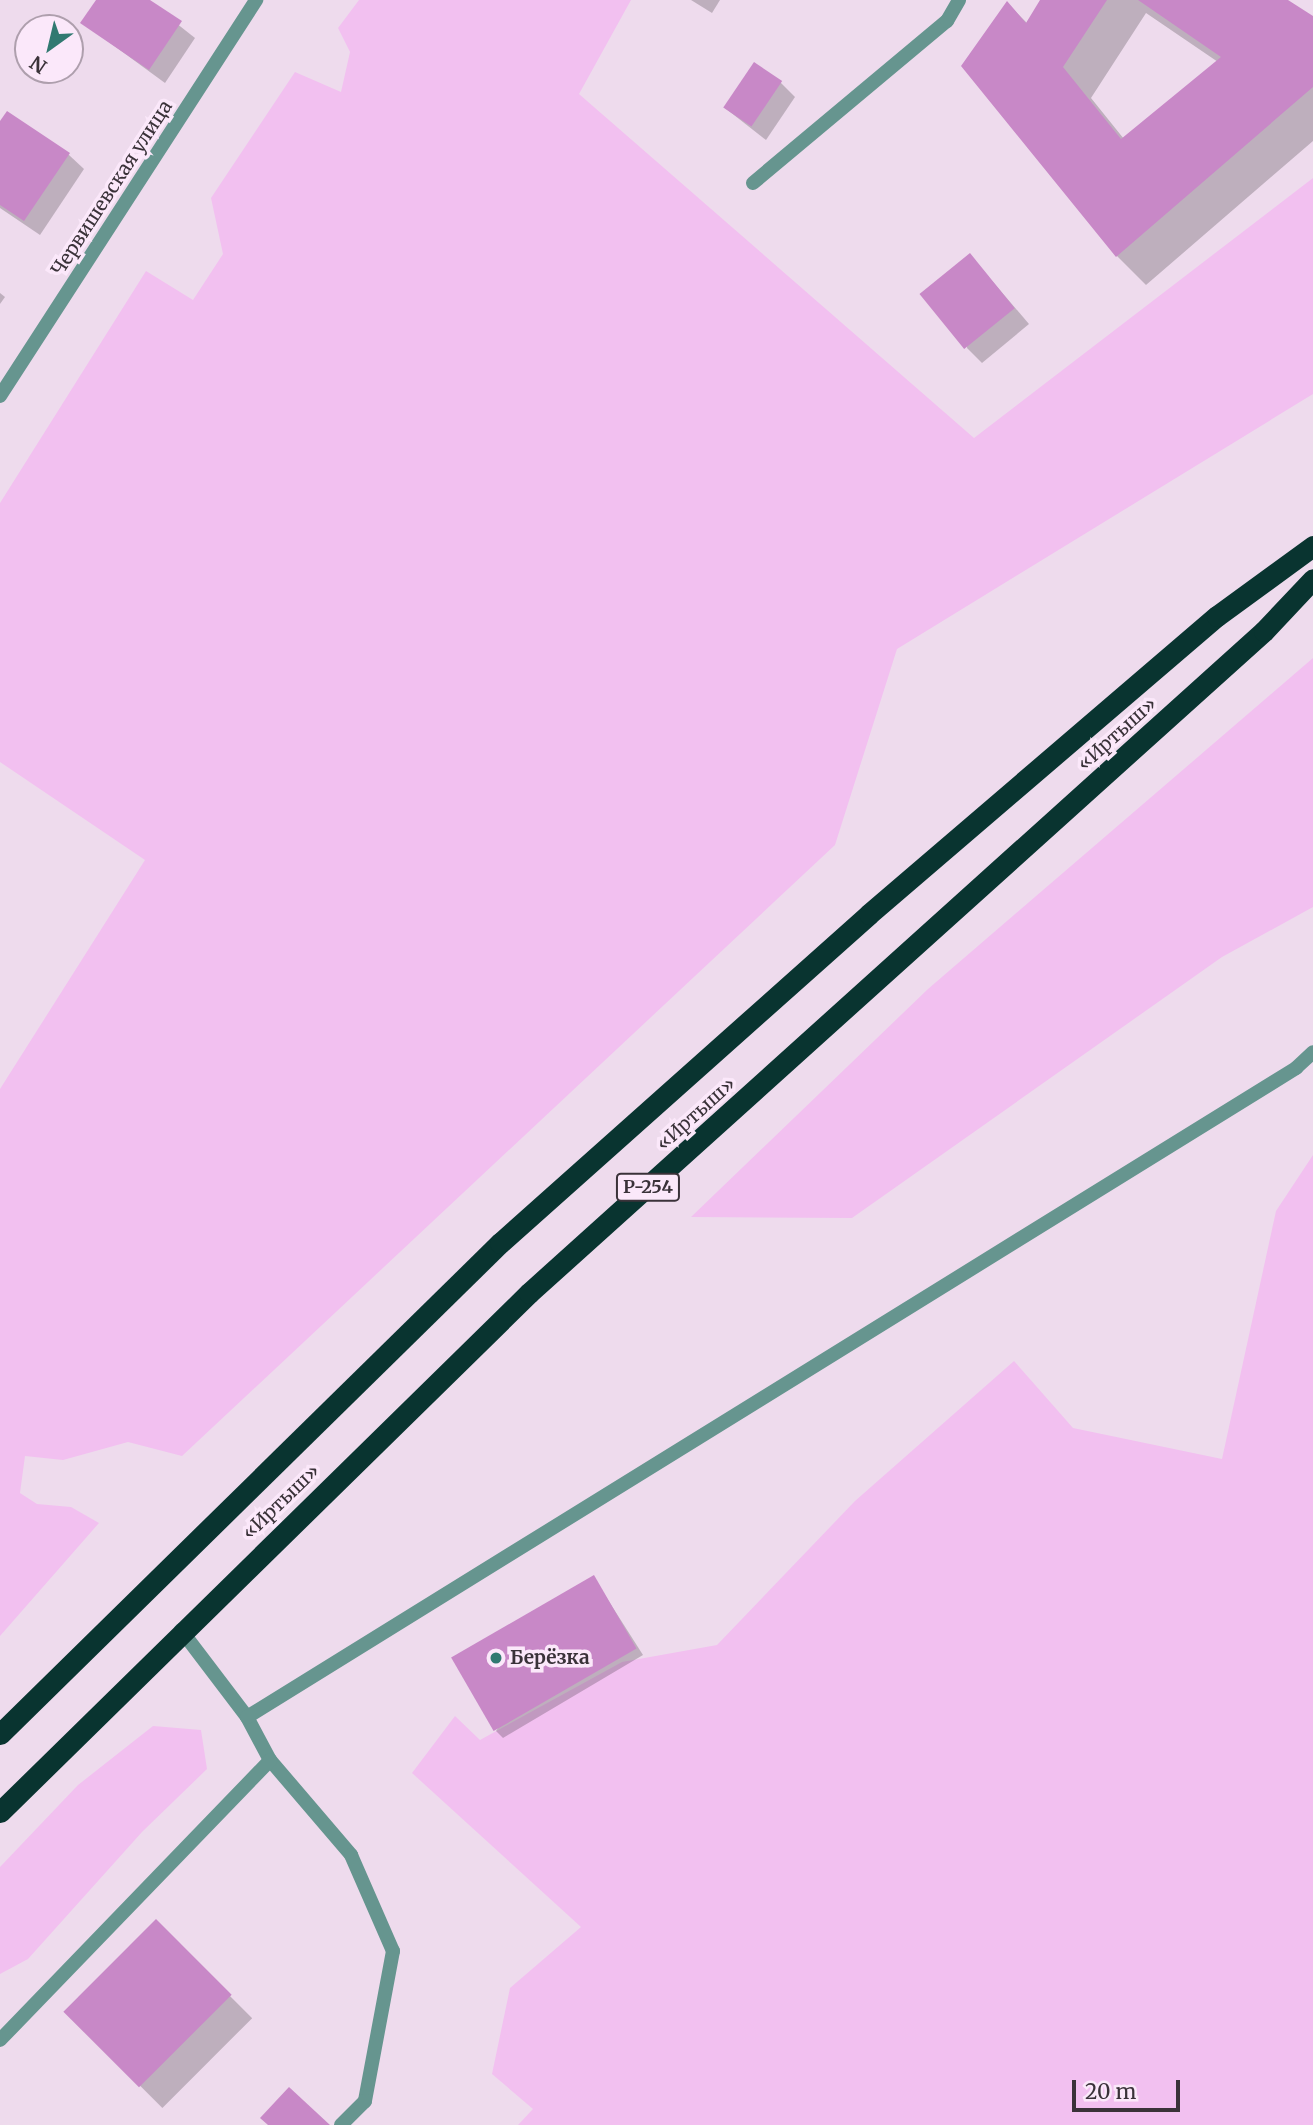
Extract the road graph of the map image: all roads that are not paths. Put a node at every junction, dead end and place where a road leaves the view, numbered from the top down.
1 (256, 0) edge
2 (959, 0) edge
3 (753, 183) dead end
4 (0, 396) edge
5 (1313, 545) edge
6 (1313, 579) edge
7 (1313, 1052) edge
8 (181, 1630) junction
9 (247, 1717) junction
10 (0, 1734) edge
11 (270, 1760) junction
12 (0, 1812) edge
13 (0, 2040) edge
14 (341, 2125) edge

1 - 4 street, Червишевская улица
2 - 3 street
5 - 10 highway, «Иртыш» / Р-254
6 - 8 highway, «Иртыш» / Р-254
7 - 9 street
8 - 9 street
8 - 12 highway, «Иртыш» / Р-254
9 - 11 street
11 - 13 street
11 - 14 street

